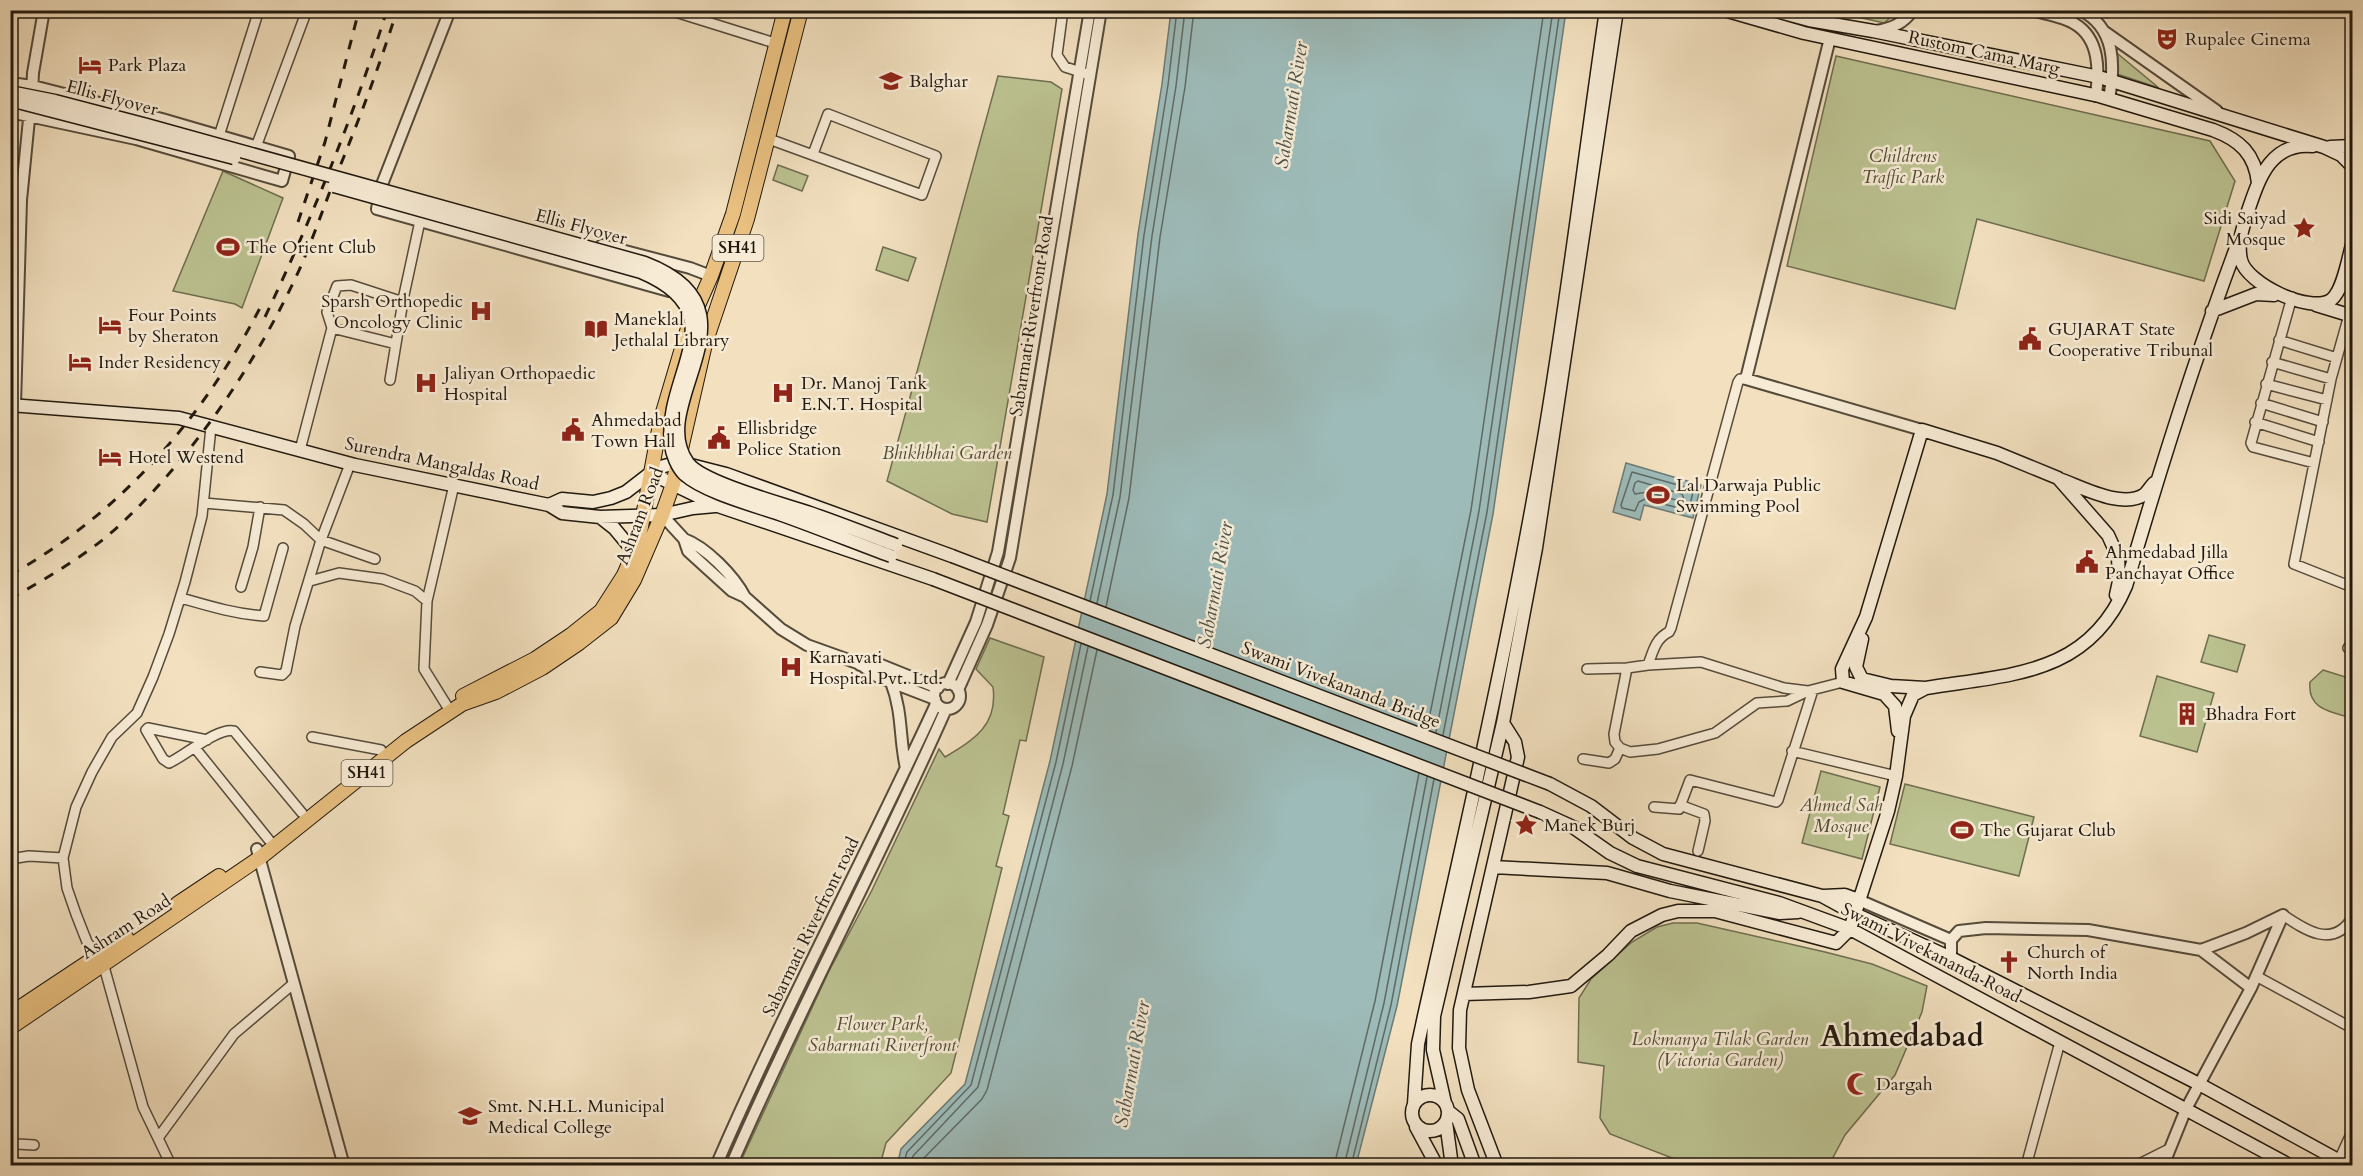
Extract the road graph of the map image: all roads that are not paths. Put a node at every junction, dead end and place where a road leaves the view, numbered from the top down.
1 (44, 10) edge
2 (259, 10) edge
3 (308, 10) edge
4 (450, 10) edge
5 (669, 10) edge
6 (785, 10) edge
7 (801, 10) edge
8 (1063, 10) edge
9 (1090, 10) edge
10 (1101, 10) edge
11 (1606, 10) edge
12 (1617, 10) edge
13 (1724, 10) edge
14 (1772, 10) edge
15 (1913, 10) edge
16 (2031, 10) edge
17 (2086, 12) edge
18 (2081, 28) junction
19 (1873, 31) junction
20 (2104, 32) junction
21 (1830, 38) junction
22 (778, 44) junction
23 (1085, 74) junction
24 (2099, 77) junction
25 (2112, 81) junction
26 (10, 83) edge
27 (33, 86) junction
28 (10, 92) edge
29 (2096, 96) junction
30 (2109, 99) junction
31 (10, 100) edge
32 (10, 112) edge
33 (29, 115) junction
34 (2222, 115) junction
35 (219, 136) junction
36 (769, 139) junction
37 (2352, 146) edge
38 (256, 147) junction
39 (2324, 147) junction
40 (813, 154) junction
41 (2352, 166) edge
42 (2258, 183) junction
43 (381, 187) junction
44 (420, 221) junction
45 (2239, 240) junction
46 (2352, 245) edge
47 (711, 276) junction
48 (2339, 288) junction
49 (701, 297) junction
50 (2298, 299) junction
51 (403, 302) junction
52 (2212, 310) junction
53 (2351, 316) edge
54 (332, 328) junction
55 (2279, 340) junction
56 (396, 344) junction
57 (2337, 358) junction
58 (2272, 362) junction
59 (1746, 379) junction
60 (2331, 379) junction
61 (390, 380) dead end
62 (2266, 384) junction
63 (2327, 400) junction
64 (2261, 403) junction
65 (13, 405) edge
66 (2255, 422) junction
67 (2323, 422) junction
68 (211, 427) junction
69 (1923, 430) junction
70 (2319, 442) junction
71 (300, 450) junction
72 (679, 462) junction
73 (2314, 463) junction
74 (350, 464) junction
75 (650, 473) junction
76 (2058, 478) junction
77 (2156, 481) junction
78 (673, 484) junction
79 (454, 485) junction
80 (204, 503) junction
81 (549, 505) junction
82 (718, 506) junction
83 (260, 507) junction
84 (642, 514) junction
85 (662, 515) junction
86 (600, 517) junction
87 (321, 540) junction
88 (922, 547) junction
89 (283, 548) dead end
90 (634, 552) junction
91 (375, 559) dead end
92 (927, 578) junction
93 (310, 581) junction
94 (241, 587) dead end
95 (2352, 587) edge
96 (181, 598) junction
97 (427, 601) junction
98 (2112, 614) junction
99 (1866, 617) junction
100 (860, 664) junction
101 (1648, 664) junction
102 (1627, 668) junction
103 (1587, 669) dead end
104 (260, 672) dead end
105 (891, 682) junction
106 (1843, 682) junction
107 (948, 687) junction
108 (1926, 688) junction
109 (1810, 691) junction
110 (939, 704) junction
111 (448, 709) junction
112 (1503, 723) junction
113 (312, 737) dead end
114 (207, 740) junction
115 (1900, 747) junction
116 (195, 748) junction
117 (1620, 748) junction
118 (381, 750) junction
119 (1792, 751) junction
120 (1583, 759) dead end
121 (906, 768) junction
122 (1896, 776) junction
123 (1680, 805) junction
124 (1654, 807) dead end
125 (302, 813) junction
126 (877, 830) junction
127 (888, 836) junction
128 (269, 840) junction
129 (1698, 851) dead end
130 (259, 853) junction
131 (10, 858) edge
132 (63, 858) junction
133 (1492, 867) junction
134 (1822, 896) junction
135 (1861, 901) junction
136 (1807, 912) junction
137 (1856, 914) junction
138 (2283, 915) junction
139 (2352, 918) edge
140 (1850, 929) junction
141 (1951, 940) junction
142 (2201, 950) junction
143 (1951, 958) junction
144 (99, 959) junction
145 (2256, 976) junction
146 (293, 984) junction
147 (2251, 988) junction
148 (1464, 994) junction
149 (10, 1014) edge
150 (10, 1028) edge
151 (2352, 1028) edge
152 (2060, 1042) junction
153 (2199, 1084) junction
154 (1414, 1104) junction
155 (2186, 1108) junction
156 (1446, 1112) junction
157 (1415, 1125) junction
158 (2352, 1132) edge
159 (158, 1138) junction
160 (10, 1141) edge
161 (34, 1145) dead end
162 (2169, 1149) junction
163 (723, 1151) junction
164 (733, 1161) edge
165 (2344, 1163) edge
166 (167, 1166) edge
167 (344, 1166) edge
168 (716, 1166) edge
169 (1437, 1166) edge
170 (1452, 1166) edge
171 (1475, 1166) edge
172 (1497, 1166) edge
173 (2026, 1166) edge
174 (2135, 1166) edge
175 (2163, 1166) edge
176 (2291, 1166) edge

1 - 27 street
2 - 35 street
3 - 38 street
4 - 43 street
5 - 22 street
6 - 22 main road, Ashram Road
7 - 36 main road, Ashram Road / SH41
8 - 23 street
9 - 23 street, Sabarmati Riverfront Road
10 - 23 street, Sabarmati Riverfront Road
11 - 154 main road
12 - 112 main road
13 - 21 main road, Rustom Cama Marg
14 - 19 main road, Rustom Cama Marg
15 - 19 street
16 - 18 street
17 - 18 street
17 - 20 street
18 - 24 street
19 - 24 main road, Rustom Cama Marg
20 - 25 street
20 - 34 street
21 - 29 main road, Rustom Cama Marg
21 - 59 street
22 - 47 main road, Ashram Road
23 - 107 street, Sabarmati Riverfront Road
24 - 25 main road, Rustom Cama Marg
24 - 29 street
25 - 30 street
25 - 34 main road, Rustom Cama Marg
26 - 27 street
27 - 33 street
27 - 35 street
28 - 88 main road, Ellis Flyover, bridge
29 - 30 main road, Rustom Cama Marg
30 - 42 main road, Rustom Cama Marg
31 - 92 main road, Ellis Flyover, bridge
32 - 33 street
33 - 38 street
33 - 65 street
34 - 39 main road, Rustom Cama Marg
35 - 38 street
36 - 40 street
36 - 72 main road, Ashram Road / SH41
37 - 39 main road
39 - 41 main road, Rustom Cama Marg
39 - 42 main road
40 - 40 street
42 - 45 main road
43 - 44 street
43 - 47 street
44 - 49 street
44 - 51 street
45 - 50 main road
45 - 52 main road
46 - 48 main road
47 - 49 main road, Ashram Road
48 - 50 main road
48 - 53 main road
49 - 75 main road, Ashram Road
50 - 52 main road
50 - 53 main road
50 - 55 street
51 - 54 street
51 - 56 street
52 - 77 main road
53 - 57 street
54 - 56 street
54 - 71 street
55 - 57 street
55 - 58 street
56 - 61 street
57 - 60 street
58 - 60 street
58 - 62 street
59 - 69 street
59 - 101 street
60 - 63 street
62 - 63 street
62 - 64 street
63 - 67 street
64 - 66 street
64 - 67 street
65 - 68 main road, Surendra Mangaldas Road
66 - 70 street
66 - 73 street
67 - 70 street
68 - 71 main road, Surendra Mangaldas Road
68 - 80 street
69 - 76 main road
69 - 99 main road
70 - 73 street
71 - 74 main road, Surendra Mangaldas Road
72 - 75 main road, Surendra Mangaldas Road
72 - 78 main road, Ashram Road / SH41
72 - 88 main road
73 - 95 street
74 - 79 main road, Surendra Mangaldas Road
74 - 87 street
75 - 78 main road
75 - 81 main road, Surendra Mangaldas Road
75 - 84 main road, Ashram Road
76 - 77 main road
76 - 98 main road
77 - 98 main road
78 - 82 main road
78 - 85 main road, Ashram Road / SH41
79 - 81 main road, Surendra Mangaldas Road
79 - 97 street
80 - 83 street
80 - 96 street
81 - 86 main road
82 - 85 main road
82 - 92 main road
83 - 87 street
83 - 94 street
84 - 85 main road
84 - 86 main road
84 - 90 main road, Ashram Road
85 - 100 street
85 - 111 main road, Ashram Road / SH41
86 - 90 main road
87 - 91 street
87 - 93 street
88 - 134 main road, Swami Vivekananda Bridge, bridge
89 - 96 street
90 - 111 main road, Ashram Road
92 - 136 main road, Swami Vivekananda Road, bridge
93 - 97 street
93 - 104 street
96 - 132 street
97 - 111 street
98 - 108 main road
99 - 106 main road
99 - 108 main road
100 - 105 street
100 - 107 street
101 - 102 street
101 - 109 street
102 - 103 street
102 - 117 street
105 - 110 street
105 - 121 street
106 - 109 street
106 - 115 main road
107 - 110 street
107 - 110 street
108 - 115 main road
109 - 117 street
109 - 119 street
110 - 121 street, Sabarmati Riverfront road
110 - 127 street, Sabarmati Riverfront road
111 - 118 main road, Ashram Road
111 - 130 main road, Ashram Road / SH41
112 - 133 main road
112 - 156 main road
113 - 118 street
114 - 116 street
114 - 116 street
114 - 125 street
115 - 122 main road
116 - 128 street
117 - 120 street
118 - 125 main road, Ashram Road
119 - 122 street
119 - 123 street
121 - 126 street, Sabarmati Riverfront road
122 - 135 main road
123 - 124 street
123 - 129 street
125 - 128 main road, Ashram Road
126 - 127 street
126 - 163 street, Sabarmati Riverfront road
127 - 164 street, Sabarmati Riverfront road
128 - 130 main road, Ashram Road
130 - 144 main road, Ashram Road / SH41
130 - 146 street
131 - 132 street
132 - 144 street
133 - 136 main road
133 - 148 main road
134 - 135 main road
134 - 137 main road
135 - 137 main road
135 - 141 street
136 - 140 main road, Swami Vivekananda Road
137 - 140 main road
137 - 143 main road
138 - 139 street
138 - 142 street
138 - 145 street
140 - 148 main road
140 - 152 main road, Swami Vivekananda Road
141 - 142 street
141 - 143 street
142 - 147 street
143 - 153 main road
144 - 149 main road, Ashram Road
144 - 150 main road, Ashram Road / SH41
144 - 159 street
145 - 147 street
145 - 151 street
146 - 159 street
146 - 167 street
147 - 153 street
148 - 172 main road
152 - 155 main road, Swami Vivekananda Road
152 - 173 street
153 - 155 street
153 - 165 main road
154 - 156 main road
154 - 157 main road
155 - 162 street
155 - 176 main road, Swami Vivekananda Road
156 - 157 main road
156 - 170 main road
156 - 171 main road
157 - 169 main road
158 - 165 street
159 - 166 street
160 - 161 street
162 - 174 street
162 - 175 street
163 - 164 street
163 - 168 street, Sabarmati Riverfront road

